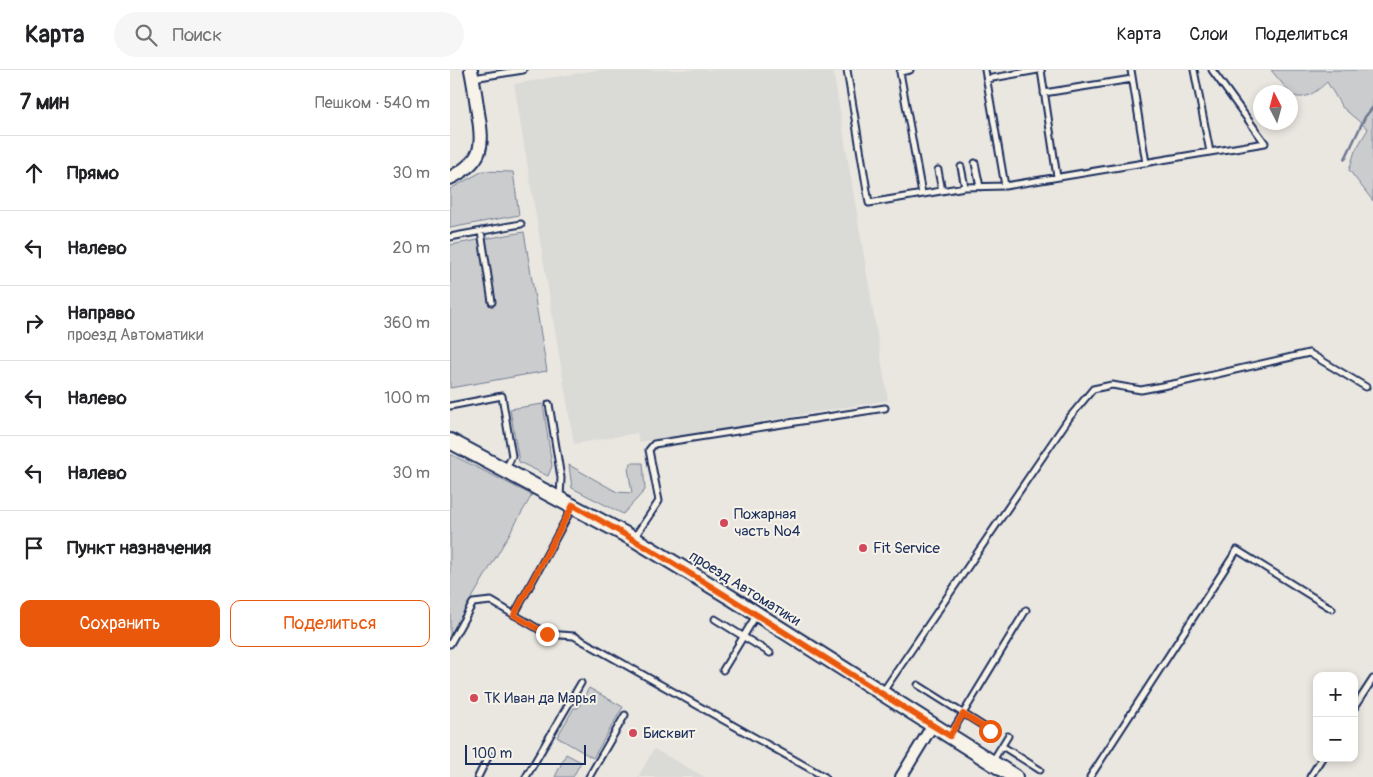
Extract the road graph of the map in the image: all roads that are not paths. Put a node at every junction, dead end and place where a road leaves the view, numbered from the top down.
1 (523, 70) edge
2 (847, 70) edge
3 (910, 70) edge
4 (985, 70) edge
5 (1039, 70) edge
6 (1131, 70) edge
7 (1194, 70) edge
8 (1212, 70) edge
9 (472, 74) edge
10 (1132, 78) junction
11 (987, 79) junction
12 (1044, 92) junction
13 (1210, 152) junction
14 (975, 163) dead end
15 (1146, 163) junction
16 (961, 167) dead end
17 (938, 170) dead end
18 (1057, 177) junction
19 (450, 178) edge
20 (1005, 186) junction
21 (965, 187) junction
22 (980, 187) junction
23 (942, 191) junction
24 (922, 194) junction
25 (521, 224) dead end
26 (480, 231) junction
27 (450, 237) edge
28 (492, 302) dead end
29 (1366, 387) dead end
30 (549, 404) dead end
31 (450, 406) edge
32 (885, 408) dead end
33 (450, 441) edge
34 (506, 469) junction
35 (560, 498) junction
36 (573, 505) junction
37 (634, 539) junction
38 (1332, 609) dead end
39 (1026, 610) dead end
40 (757, 614) junction
41 (514, 615) junction
42 (714, 619) dead end
43 (743, 637) junction
44 (450, 644) edge
45 (770, 653) dead end
46 (723, 670) dead end
47 (1373, 679) edge
48 (581, 683) dead end
49 (918, 685) dead end
50 (882, 693) junction
51 (1358, 702) edge
52 (963, 714) junction
53 (625, 716) dead end
54 (932, 726) junction
55 (990, 731) dead end
56 (950, 736) junction
57 (1008, 736) dead end
58 (1002, 746) junction
59 (489, 754) dead end
60 (992, 762) junction
61 (1319, 762) edge
62 (1040, 770) dead end
63 (478, 777) edge
64 (526, 777) edge
65 (589, 777) edge
66 (825, 777) edge
67 (901, 777) edge
68 (1015, 777) edge
69 (1090, 777) edge
70 (1310, 777) edge

1 - 9 lane
2 - 24 lane
3 - 24 lane
4 - 11 lane
5 - 11 lane
5 - 12 lane
6 - 10 lane
7 - 13 lane
8 - 13 lane
9 - 19 street
10 - 12 lane
10 - 15 lane
11 - 20 lane
12 - 18 lane
13 - 15 lane
14 - 22 lane
15 - 18 lane
16 - 21 lane
17 - 23 lane
18 - 20 lane
20 - 22 lane
21 - 22 lane
21 - 23 lane
23 - 24 lane
25 - 26 lane
26 - 27 lane
26 - 28 lane
29 - 50 lane
30 - 35 lane
31 - 34 lane
32 - 37 lane
33 - 34 main road, проезд Автоматики
34 - 35 main road, проезд Автоматики
35 - 36 main road, проезд Автоматики
36 - 37 main road, проезд Автоматики
36 - 41 lane
37 - 40 main road, проезд Автоматики
38 - 69 lane
39 - 52 lane
40 - 43 lane
40 - 50 main road, проезд Автоматики
41 - 44 lane
41 - 66 lane
42 - 43 lane
43 - 45 lane
43 - 46 lane
47 - 51 lane
48 - 64 lane
49 - 52 lane
50 - 54 main road, проезд Автоматики
52 - 55 lane
52 - 56 lane
53 - 65 lane
54 - 56 main road, проезд Автоматики
54 - 67 street
56 - 60 main road, проезд Автоматики
57 - 58 lane
58 - 60 lane
58 - 62 lane
59 - 63 lane
60 - 68 main road, проезд Автоматики
61 - 70 lane

